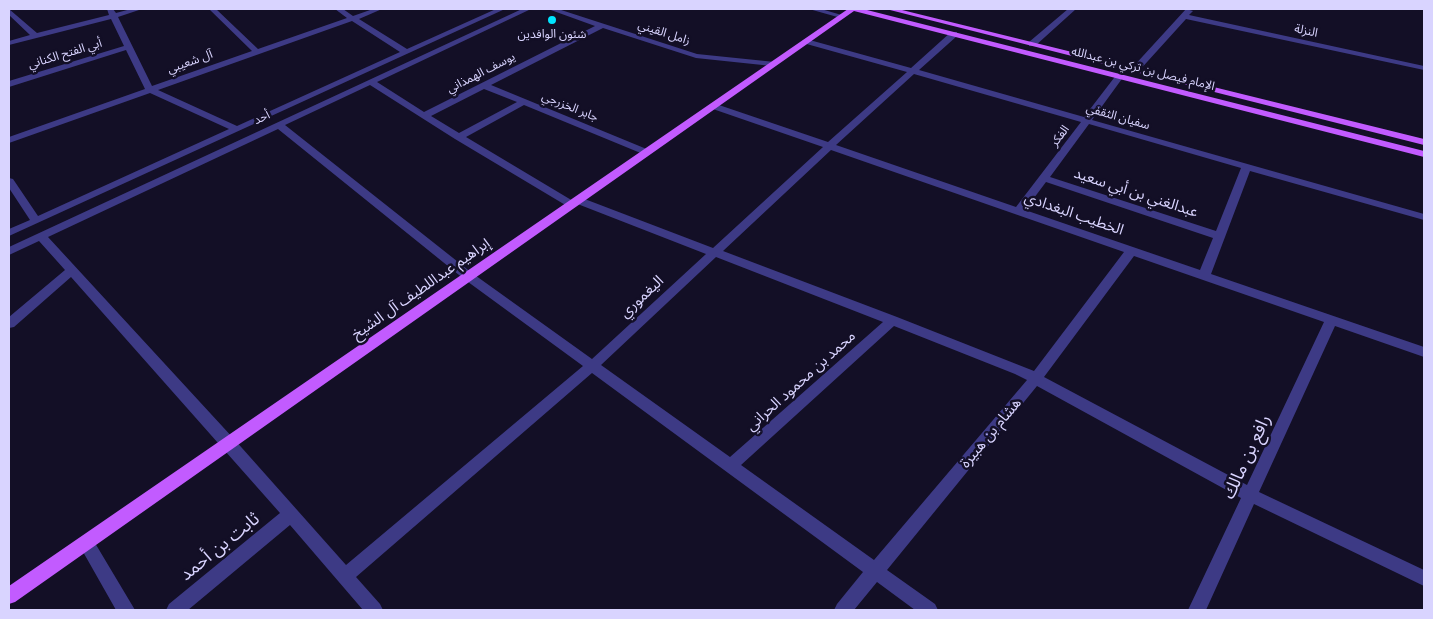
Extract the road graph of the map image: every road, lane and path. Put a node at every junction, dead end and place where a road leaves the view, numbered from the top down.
1 (139, 9) edge
2 (212, 9) edge
3 (338, 9) edge
4 (379, 9) edge
5 (501, 9) edge
6 (526, 9) edge
7 (551, 9) edge
8 (813, 9) edge
9 (890, 9) edge
10 (1072, 9) edge
11 (9, 10) edge
12 (849, 11) edge
13 (1187, 11) edge
14 (112, 12) edge
15 (352, 18) junction
16 (472, 22) junction
17 (603, 25) junction
18 (487, 27) junction
19 (954, 34) junction
20 (35, 36) junction
21 (806, 41) junction
22 (9, 43) edge
23 (1032, 44) junction
24 (129, 47) junction
25 (258, 52) junction
26 (406, 52) junction
27 (772, 64) junction
28 (1424, 68) edge
29 (1135, 70) junction
30 (913, 71) junction
31 (1120, 76) junction
32 (371, 82) junction
33 (9, 84) edge
34 (484, 86) junction
35 (150, 90) junction
36 (524, 102) junction
37 (713, 106) junction
38 (424, 116) junction
39 (1087, 121) junction
40 (279, 124) junction
41 (236, 129) junction
42 (458, 137) junction
43 (9, 140) edge
44 (1424, 142) edge
45 (831, 145) junction
46 (646, 152) junction
47 (1424, 154) edge
48 (1246, 167) junction
49 (1044, 178) junction
50 (9, 181) edge
51 (574, 202) junction
52 (1019, 211) junction
53 (1424, 217) edge
54 (36, 221) junction
55 (9, 233) edge
56 (41, 236) junction
57 (1219, 236) junction
58 (1132, 250) junction
59 (9, 251) edge
60 (716, 251) junction
61 (73, 269) junction
62 (468, 276) junction
63 (1204, 276) junction
64 (893, 320) junction
65 (1331, 320) junction
66 (9, 324) edge
67 (1424, 352) edge
68 (592, 366) junction
69 (1036, 378) junction
70 (229, 443) junction
71 (730, 466) junction
72 (1250, 495) junction
73 (291, 514) junction
74 (86, 543) junction
75 (875, 571) junction
76 (345, 576) junction
77 (1424, 578) edge
78 (9, 596) edge
79 (126, 610) edge
80 (175, 610) edge
81 (374, 610) edge
82 (843, 610) edge
83 (929, 610) edge
84 (1197, 610) edge

1 - 14 street
2 - 25 street
3 - 15 street
4 - 15 street, آل شعيبي
5 - 16 street, أحد
6 - 18 street, أحد
7 - 17 street, زامل القيني
8 - 12 street
9 - 23 main road, الإمام فيصل بن تركي بن عبدالله
10 - 23 street
11 - 20 street
12 - 19 main road, الإمام فيصل بن تركي بن عبدالله
12 - 21 main road, إبراهيم عبداللطيف آل الشيخ
13 - 28 street, النزلة
13 - 29 street
14 - 20 street
14 - 24 street
15 - 25 street, آل شعيبي
15 - 26 street
16 - 18 street
16 - 26 street, أحد
17 - 27 street, زامل القيني
17 - 34 street, يوسف الهمذاني
18 - 32 street, أحد
19 - 30 street, اليغموري
19 - 31 main road, الإمام فيصل بن تركي بن عبدالله
20 - 22 street
21 - 27 main road, إبراهيم عبداللطيف آل الشيخ
21 - 30 street, سفيان الثقفي
23 - 29 main road, الإمام فيصل بن تركي بن عبدالله
24 - 33 street, أبي الفتح الكناني
24 - 35 street
25 - 35 street, آل شعيبي
26 - 41 street, أحد
27 - 37 main road, إبراهيم عبداللطيف آل الشيخ
29 - 44 main road, الإمام فيصل بن تركي بن عبدالله
30 - 39 street, سفيان الثقفي
30 - 45 street, اليغموري
31 - 39 street, الفكر
31 - 47 main road, الإمام فيصل بن تركي بن عبدالله
32 - 38 street
32 - 40 street, أحد
34 - 36 street, جابر الخزرجي
34 - 38 street, يوسف الهمذاني
35 - 41 street
35 - 43 street, آل شعيبي
36 - 42 street
36 - 46 street, جابر الخزرجي
37 - 45 street, الخطيب البغدادي
37 - 46 main road, إبراهيم عبداللطيف آل الشيخ
38 - 42 street
39 - 48 street, سفيان الثقفي
39 - 49 street, الفكر
40 - 56 street, أحد
40 - 62 street
41 - 54 street, أحد
42 - 51 street
45 - 52 street, الخطيب البغدادي
45 - 60 street, اليغموري
46 - 51 main road, إبراهيم عبداللطيف آل الشيخ
48 - 53 street, سفيان الثقفي
48 - 57 street
49 - 52 street, الفكر
49 - 57 street, عبدالغني بن أبي سعيد
50 - 54 street
51 - 60 street
51 - 62 main road, إبراهيم عبداللطيف آل الشيخ
52 - 58 street, الخطيب البغدادي
54 - 55 street, أحد
56 - 59 street, أحد
56 - 61 street
57 - 63 street
58 - 63 street, الخطيب البغدادي
58 - 69 street, هشام بن هبيرة
60 - 64 street
60 - 68 street, اليغموري
61 - 66 street
61 - 70 street
62 - 68 street
62 - 70 main road, إبراهيم عبداللطيف آل الشيخ
63 - 65 street, الخطيب البغدادي
64 - 69 street
64 - 71 street, محمد بن محمود الحراني
65 - 67 street, الخطيب البغدادي
65 - 72 street, رافع بن مالك
68 - 71 street
68 - 76 street, اليغموري
69 - 72 street
69 - 75 street, هشام بن هبيرة
70 - 73 street
70 - 74 main road, إبراهيم عبداللطيف آل الشيخ
71 - 75 street
72 - 77 street
72 - 84 street, رافع بن مالك
73 - 76 street
73 - 80 street, ثابت بن أحمد
74 - 78 main road, إبراهيم عبداللطيف آل الشيخ
74 - 79 street
75 - 82 street, هشام بن هبيرة
75 - 83 street
76 - 81 street

